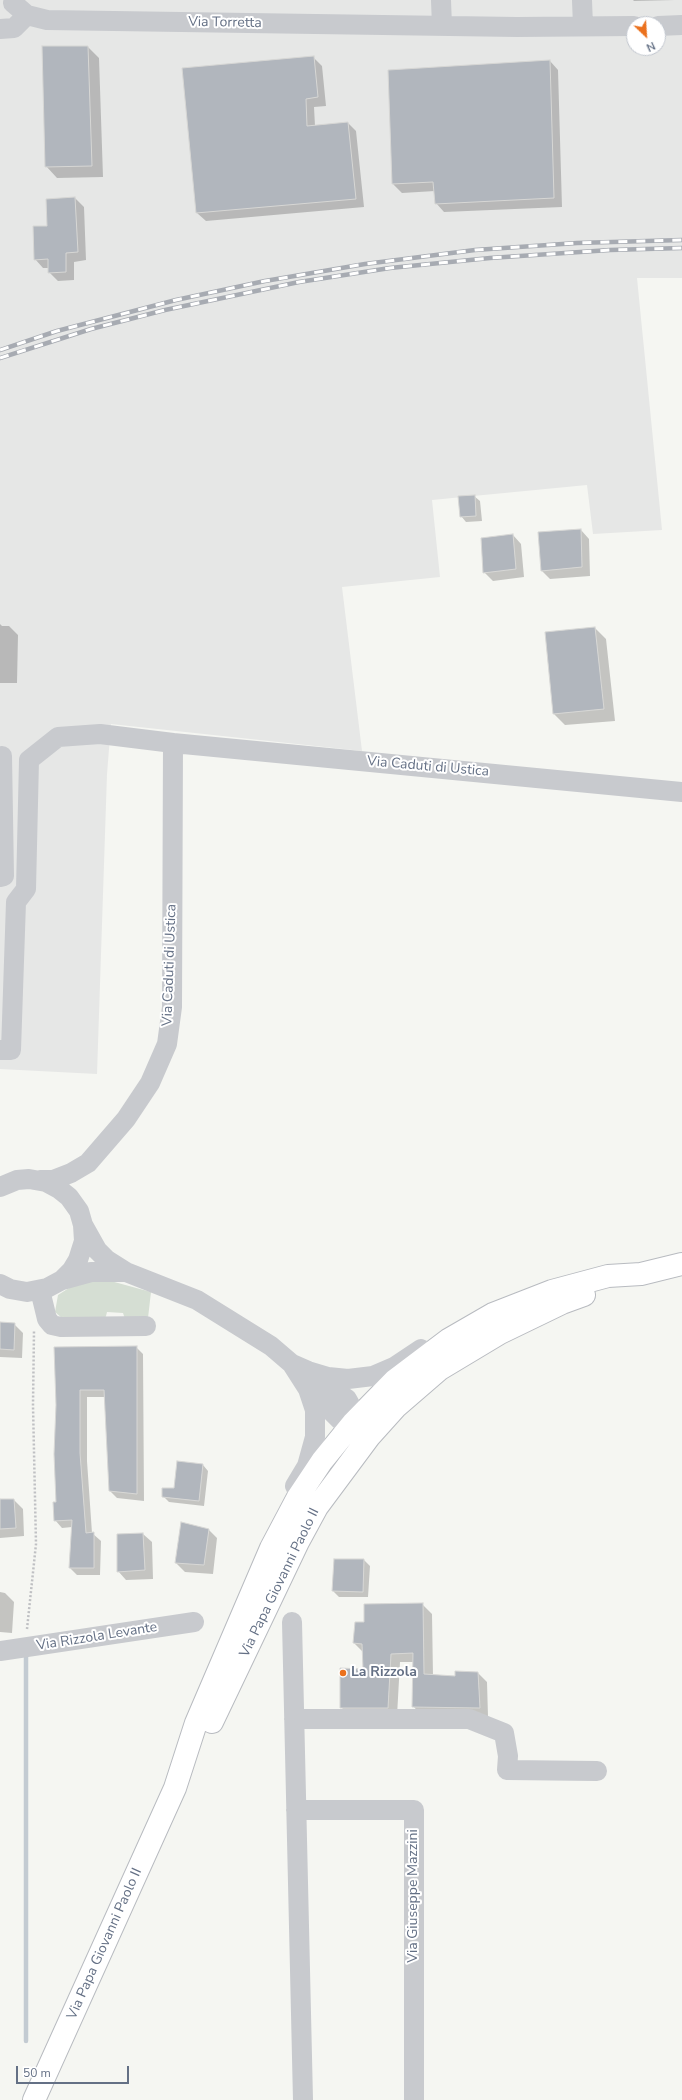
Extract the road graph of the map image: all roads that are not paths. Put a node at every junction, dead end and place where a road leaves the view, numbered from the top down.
1 (441, 0) edge
2 (582, 0) edge
3 (15, 5) edge
4 (682, 25) edge
5 (442, 26) junction
6 (583, 26) junction
7 (626, 26) edge
8 (666, 26) edge
9 (0, 29) edge
10 (173, 743) junction
11 (1, 756) edge
12 (29, 760) junction
13 (682, 792) edge
14 (26, 863) junction
15 (1, 869) edge
16 (8, 902) edge
17 (0, 1050) edge
18 (88, 1163) junction
19 (40, 1180) junction
20 (1, 1186) edge
21 (81, 1218) junction
22 (682, 1264) edge
23 (126, 1272) junction
24 (641, 1274) junction
25 (62, 1280) junction
26 (1, 1285) edge
27 (40, 1290) junction
28 (535, 1298) junction
29 (146, 1326) dead end
30 (303, 1375) junction
31 (353, 1423) junction
32 (369, 1437) junction
33 (258, 1577) junction
34 (194, 1622) dead end
35 (292, 1622) dead end
36 (0, 1651) edge
37 (294, 1719) junction
38 (597, 1771) dead end
39 (175, 1788) junction
40 (296, 1810) junction
41 (34, 2100) edge
42 (303, 2100) edge
43 (414, 2100) edge

1 - 5 street
2 - 6 street
3 - 5 street, Via Torretta
3 - 9 street
4 - 8 street
5 - 6 street, Via Torretta
6 - 7 street, Via Torretta
10 - 12 street, Via Caduti di Ustica
10 - 13 street, Via Caduti di Ustica
10 - 18 street, Via Caduti di Ustica
11 - 12 street
11 - 15 street
12 - 14 street
14 - 15 street
14 - 16 street
16 - 17 street
18 - 19 street, Via Caduti di Ustica
18 - 21 street, Via Caduti di Ustica
19 - 20 street, Via Caduti di Ustica
19 - 21 street
21 - 23 street
21 - 25 street, Via Caduti di Ustica
22 - 24 main road, Via Papa Giovanni Paolo II
23 - 25 street
23 - 30 street
24 - 28 main road, Via Papa Giovanni Paolo II
24 - 32 main road, Via Papa Giovanni Paolo II
25 - 27 street
26 - 27 street
27 - 29 street
28 - 30 street, Via Papa Giovanni Paolo II
28 - 31 main road, Via Papa Giovanni Paolo II
30 - 31 street
30 - 33 street, Via Papa Giovanni Paolo II
31 - 32 street
31 - 33 main road, Via Papa Giovanni Paolo II
32 - 39 main road, Via Papa Giovanni Paolo II
33 - 39 main road, Via Papa Giovanni Paolo II
34 - 36 street, Via Rizzola Levante
35 - 37 street
37 - 38 street
37 - 40 street
39 - 41 main road, Via Papa Giovanni Paolo II
40 - 42 street
40 - 43 street, Via Giuseppe Mazzini

